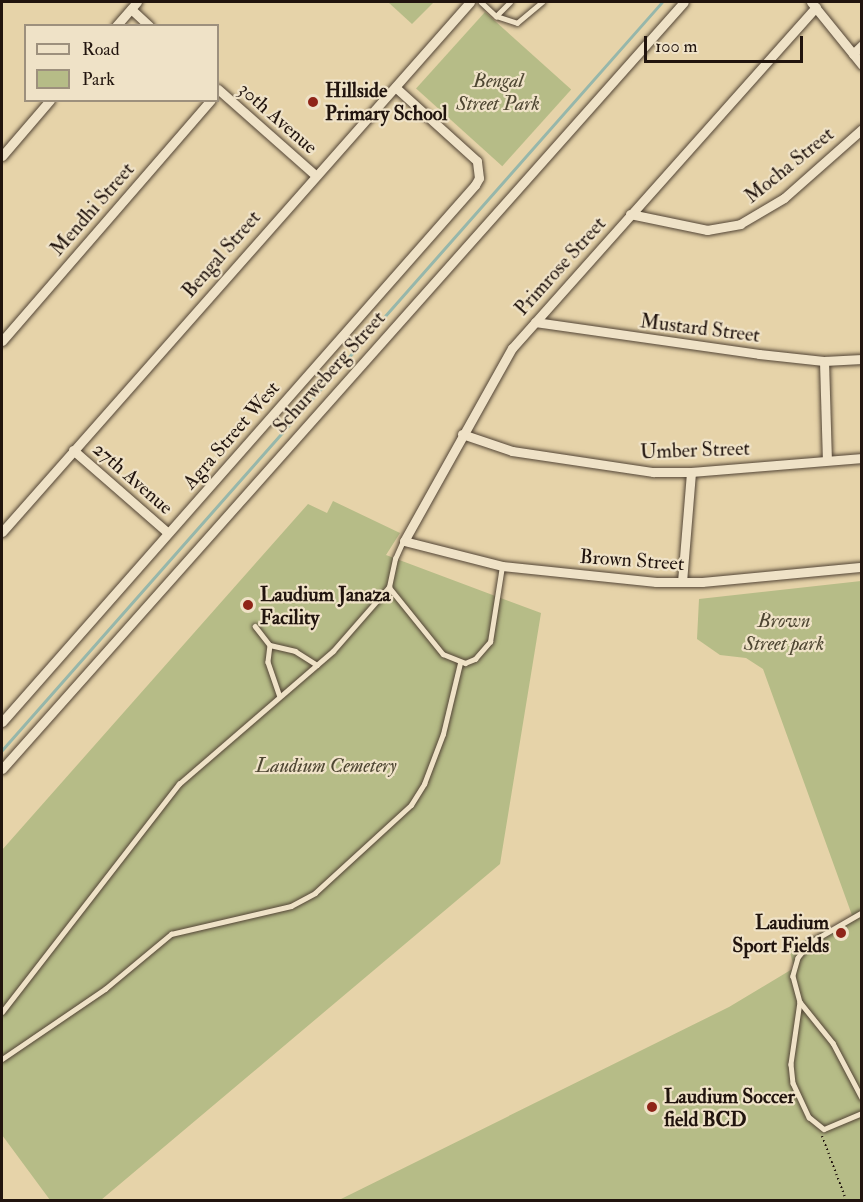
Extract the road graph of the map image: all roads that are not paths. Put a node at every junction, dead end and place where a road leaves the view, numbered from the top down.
1 (470, 2) edge
2 (481, 2) edge
3 (510, 2) edge
4 (542, 2) edge
5 (684, 2) edge
6 (814, 4) edge
7 (134, 5) edge
8 (496, 16) junction
9 (118, 24) edge
10 (148, 24) edge
11 (861, 45) edge
12 (853, 54) junction
13 (861, 65) edge
14 (395, 87) junction
15 (219, 92) edge
16 (48, 102) edge
17 (208, 102) edge
18 (861, 129) edge
19 (2, 156) edge
20 (314, 174) junction
21 (630, 214) junction
22 (534, 322) junction
23 (2, 341) edge
24 (861, 359) edge
25 (824, 361) junction
26 (462, 434) junction
27 (74, 450) junction
28 (861, 458) edge
29 (827, 460) junction
30 (691, 472) junction
31 (2, 532) edge
32 (168, 533) junction
33 (404, 541) junction
34 (502, 566) junction
35 (861, 567) edge
36 (682, 582) junction
37 (389, 587) junction
38 (255, 626) dead end
39 (270, 645) junction
40 (460, 663) junction
41 (317, 665) junction
42 (280, 696) junction
43 (2, 722) edge
44 (2, 769) edge
45 (861, 913) edge
46 (800, 1002) junction
47 (2, 1012) edge
48 (2, 1059) edge
49 (861, 1098) edge
50 (861, 1113) edge

1 - 14 street, Bengal Street
2 - 8 lane
3 - 8 lane
4 - 8 lane
5 - 44 street, Schurweberg Street
6 - 12 street
6 - 21 street, Primrose Street
7 - 9 street
7 - 10 street
11 - 12 street
12 - 13 street
14 - 20 street, Bengal Street
14 - 32 street, Agra Street West
15 - 20 street, 30th Avenue
16 - 19 street
17 - 23 street, Mendhi Street
18 - 21 street, Mocha Street
20 - 27 street, Bengal Street
21 - 22 street, Primrose Street
22 - 25 street, Mustard Street
22 - 26 street, Primrose Street
24 - 25 street, Mustard Street
25 - 29 street
26 - 30 street, Umber Street
26 - 33 street, Primrose Street
27 - 31 street, Bengal Street
27 - 32 street, 27th Avenue
28 - 29 street, Umber Street
29 - 30 street, Umber Street
30 - 36 street
32 - 43 street, Agra Street West
33 - 34 street, Brown Street
33 - 37 lane, Primrose Street
34 - 36 street, Brown Street
34 - 40 lane
35 - 36 street, Brown Street
37 - 40 lane
37 - 41 lane
38 - 39 lane
39 - 41 lane
39 - 42 lane
40 - 48 lane
41 - 42 lane
42 - 47 lane
45 - 46 lane
46 - 49 lane
46 - 50 lane

